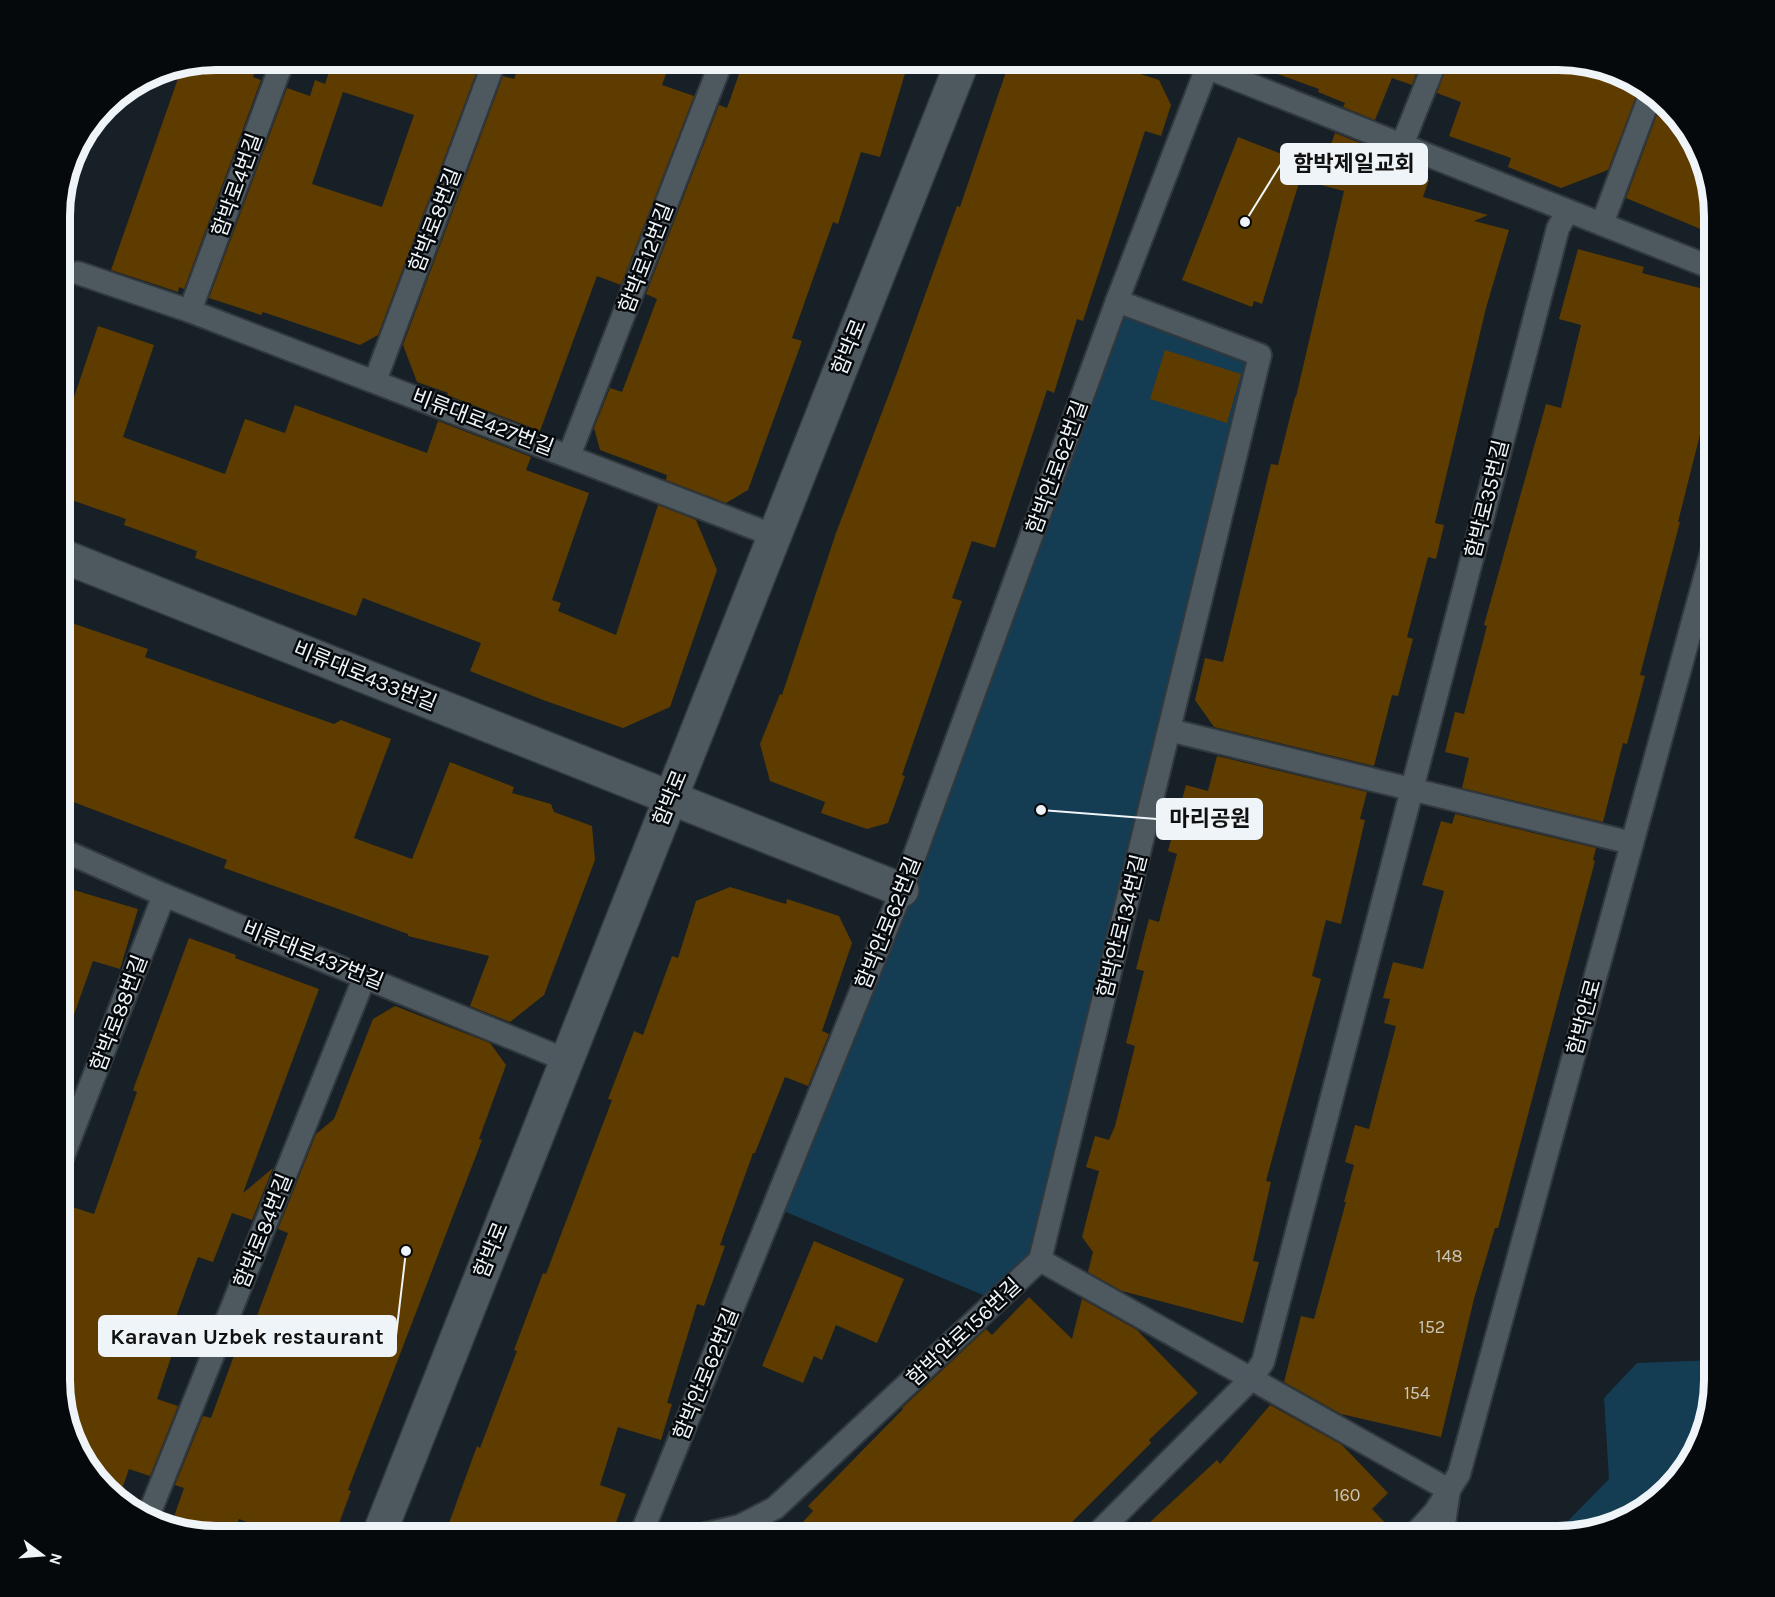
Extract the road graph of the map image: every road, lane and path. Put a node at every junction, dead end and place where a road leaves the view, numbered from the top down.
1 (959, 70) edge
2 (1199, 70) edge
3 (1220, 70) edge
4 (1432, 70) edge
5 (279, 71) edge
6 (491, 71) edge
7 (718, 71) edge
8 (1648, 101) edge
9 (1402, 145) junction
10 (1568, 211) junction
11 (1602, 224) junction
12 (1704, 265) edge
13 (78, 273) dead end
14 (1117, 302) junction
15 (190, 311) junction
16 (375, 381) junction
17 (569, 456) junction
18 (774, 536) junction
19 (71, 559) edge
20 (1704, 581) edge
21 (1169, 730) junction
22 (1412, 789) junction
23 (670, 798) junction
24 (1632, 843) junction
25 (71, 854) edge
26 (902, 890) junction
27 (164, 895) junction
28 (365, 976) junction
29 (566, 1060) junction
30 (71, 1136) edge
31 (1040, 1260) junction
32 (1251, 1379) junction
33 (1449, 1490) junction
34 (151, 1510) edge
35 (382, 1526) edge
36 (644, 1526) edge
37 (740, 1526) edge
38 (1105, 1526) edge
39 (1423, 1526) edge
40 (1444, 1526) edge

1 - 18 street, 함박로
2 - 14 lane, 함박안로62번길
3 - 9 lane
4 - 9 lane
5 - 15 lane, 함박로4번길
6 - 16 lane, 함박로8번길
7 - 17 lane, 함박로12번길
8 - 11 lane
9 - 10 lane
10 - 11 lane
10 - 22 lane, 함박로35번길
11 - 12 lane
13 - 15 lane, 비류대로427번길
14 - 21 lane
14 - 26 lane, 함박안로62번길
15 - 16 lane, 비류대로427번길
16 - 17 lane, 비류대로427번길
17 - 18 lane, 비류대로427번길
18 - 23 street, 함박로
19 - 23 street, 비류대로433번길
20 - 24 lane, 함박안로
21 - 22 lane
21 - 31 lane, 함박안로134번길
22 - 24 lane
22 - 32 lane
23 - 26 street, 비류대로433번길
23 - 29 street, 함박로
24 - 33 lane, 함박안로
25 - 27 lane, 비류대로437번길
26 - 36 lane, 함박안로62번길
27 - 28 lane, 비류대로437번길
27 - 30 lane, 함박로88번길
28 - 29 lane, 비류대로437번길
28 - 34 lane, 함박로84번길
29 - 35 street, 함박로
31 - 32 lane, 함박안로156번길
31 - 37 lane, 함박안로156번길
32 - 33 lane, 함박안로156번길
32 - 38 lane
33 - 39 lane, 함박안로
33 - 40 lane, 함박안로

